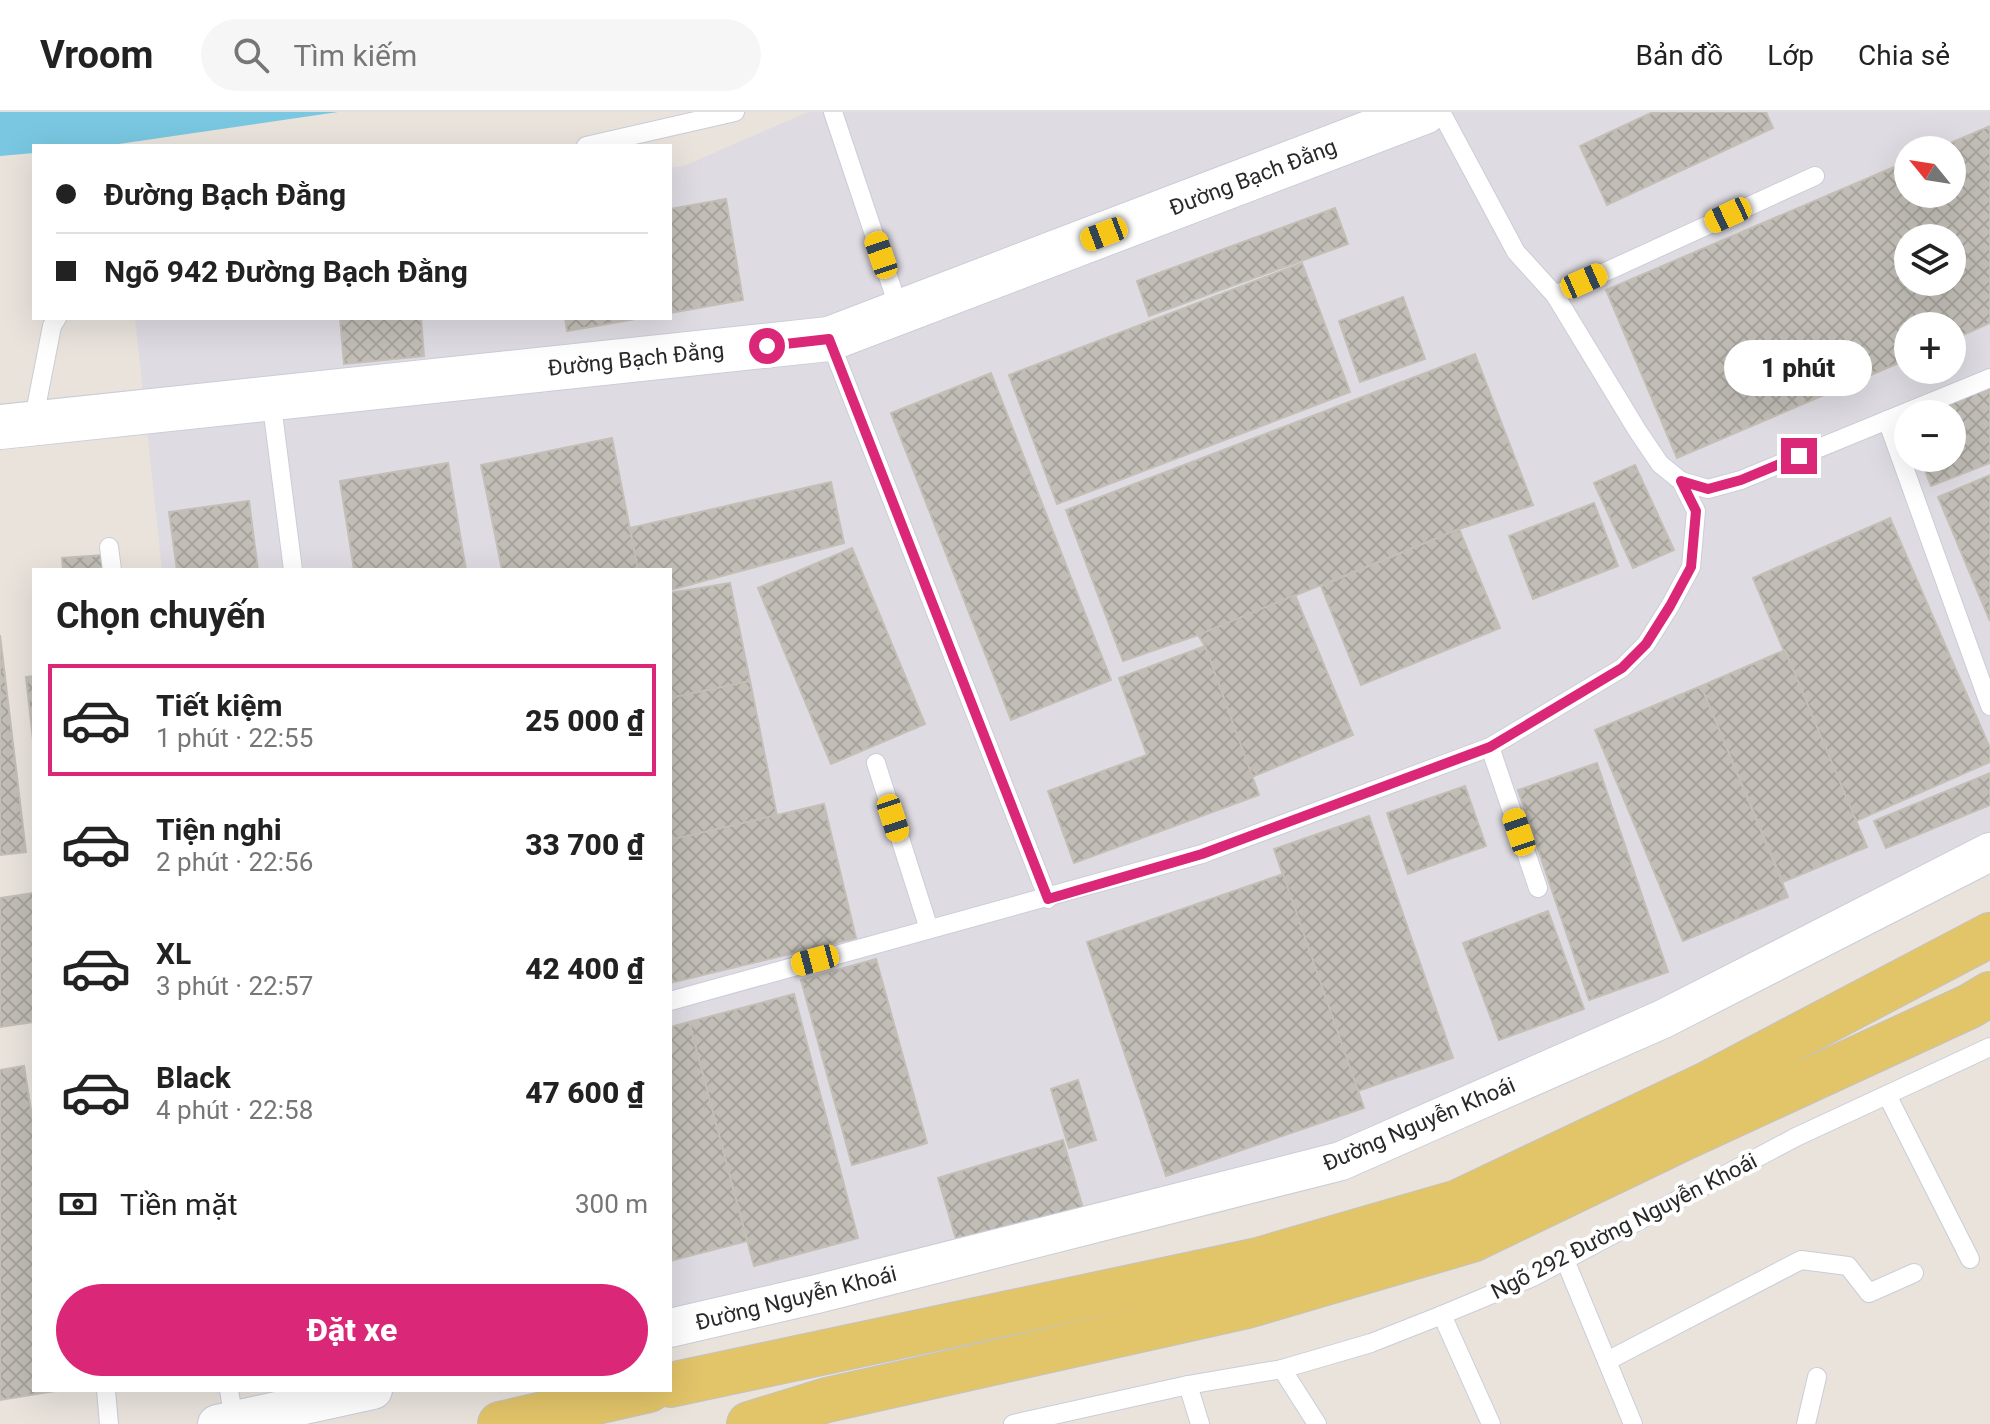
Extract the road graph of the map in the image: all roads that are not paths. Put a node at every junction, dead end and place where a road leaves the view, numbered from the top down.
1 (735, 112) edge
2 (833, 112) edge
3 (1424, 112) edge
4 (1441, 112) edge
5 (595, 144) edge
6 (1815, 176) dead end
7 (1555, 295) junction
8 (900, 312) junction
9 (56, 320) edge
10 (829, 339) junction
11 (1990, 378) edge
12 (271, 398) junction
13 (1887, 420) junction
14 (17, 425) edge
15 (1681, 481) junction
16 (109, 547) dead end
17 (112, 568) edge
18 (293, 568) edge
19 (1990, 706) edge
20 (1490, 747) junction
21 (876, 763) dead end
22 (1990, 852) edge
23 (1538, 888) dead end
24 (1048, 899) junction
25 (929, 929) junction
26 (1990, 935) edge
27 (1990, 994) edge
28 (672, 1000) edge
29 (1990, 1047) edge
30 (1887, 1095) junction
31 (1970, 1259) dead end
32 (1565, 1260) junction
33 (1914, 1273) dead end
34 (1442, 1315) junction
35 (672, 1328) edge
36 (1607, 1361) junction
37 (1282, 1369) junction
38 (1817, 1377) dead end
39 (672, 1385) edge
40 (1188, 1385) junction
41 (106, 1392) edge
42 (359, 1392) edge
43 (640, 1392) edge
44 (227, 1411) edge
45 (756, 1423) edge
46 (1020, 1423) edge
47 (109, 1424) edge
48 (500, 1424) edge
49 (1200, 1424) edge
50 (1317, 1424) edge
51 (1491, 1424) edge
52 (1633, 1424) edge
53 (1806, 1424) edge

1 - 5 lane
2 - 8 lane
3 - 8 street, Đường Bạch Đằng
4 - 7 lane
6 - 7 lane
7 - 15 lane
8 - 10 street, Đường Bạch Đằng
9 - 14 lane
10 - 12 street, Đường Bạch Đằng
10 - 24 lane
11 - 13 lane
12 - 14 street, Đường Bạch Đằng
12 - 18 lane
13 - 15 lane
13 - 19 lane
15 - 20 lane
16 - 17 lane
20 - 23 lane
20 - 24 lane
21 - 25 lane
22 - 35 street, Đường Nguyễn Khoái
24 - 25 lane
25 - 28 lane
26 - 39 main road
27 - 45 main road
29 - 30 lane, Ngõ 292 Đường Nguyễn Khoái
30 - 31 lane
30 - 32 lane, Ngõ 292 Đường Nguyễn Khoái
32 - 34 lane, Ngõ 292 Đường Nguyễn Khoái
32 - 36 lane
33 - 36 lane
34 - 37 lane, Ngõ 292 Đường Nguyễn Khoái
34 - 51 lane
36 - 52 lane
37 - 40 lane, Ngõ 292 Đường Nguyễn Khoái
37 - 50 lane
38 - 53 lane
40 - 46 lane, Ngõ 292 Đường Nguyễn Khoái
40 - 49 lane
41 - 47 lane
42 - 44 street
43 - 48 main road

